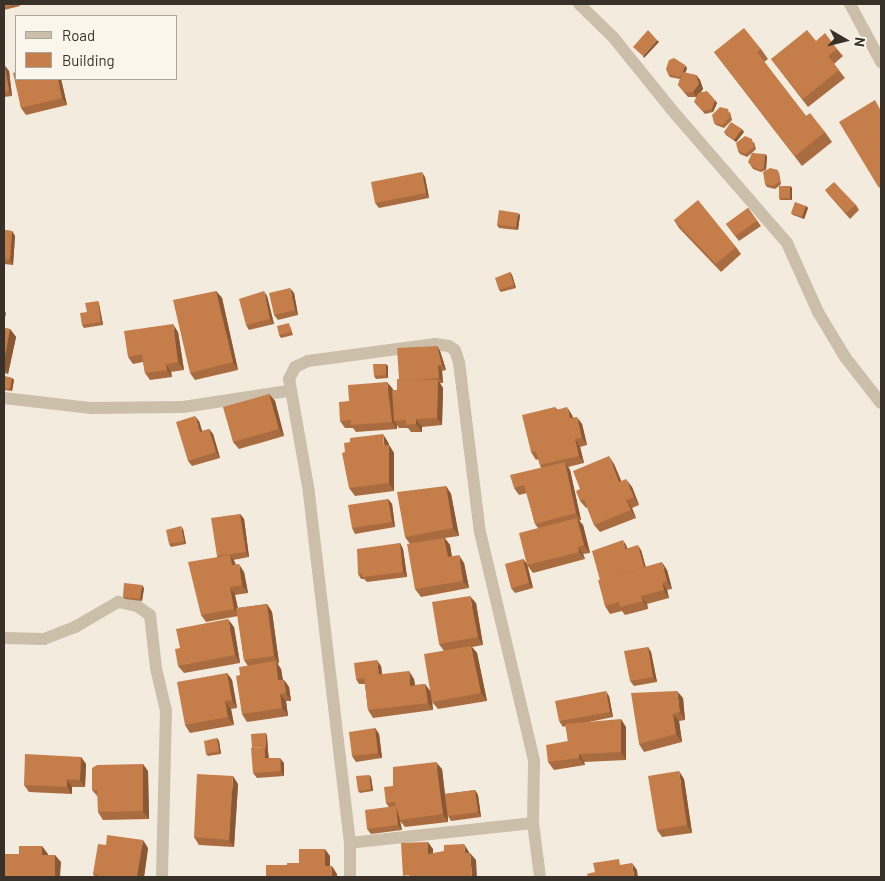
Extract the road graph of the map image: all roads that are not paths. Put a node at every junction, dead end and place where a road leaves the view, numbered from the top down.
1 (579, 4) edge
2 (850, 4) edge
3 (881, 62) edge
4 (288, 391) junction
5 (4, 398) edge
6 (881, 403) edge
7 (4, 638) edge
8 (533, 823) junction
9 (350, 844) junction
10 (162, 877) edge
11 (350, 877) edge
12 (540, 877) edge

1 - 6 street
2 - 3 street
4 - 5 street
4 - 8 street
4 - 9 street
7 - 10 street
8 - 9 street
8 - 12 street
9 - 11 street

